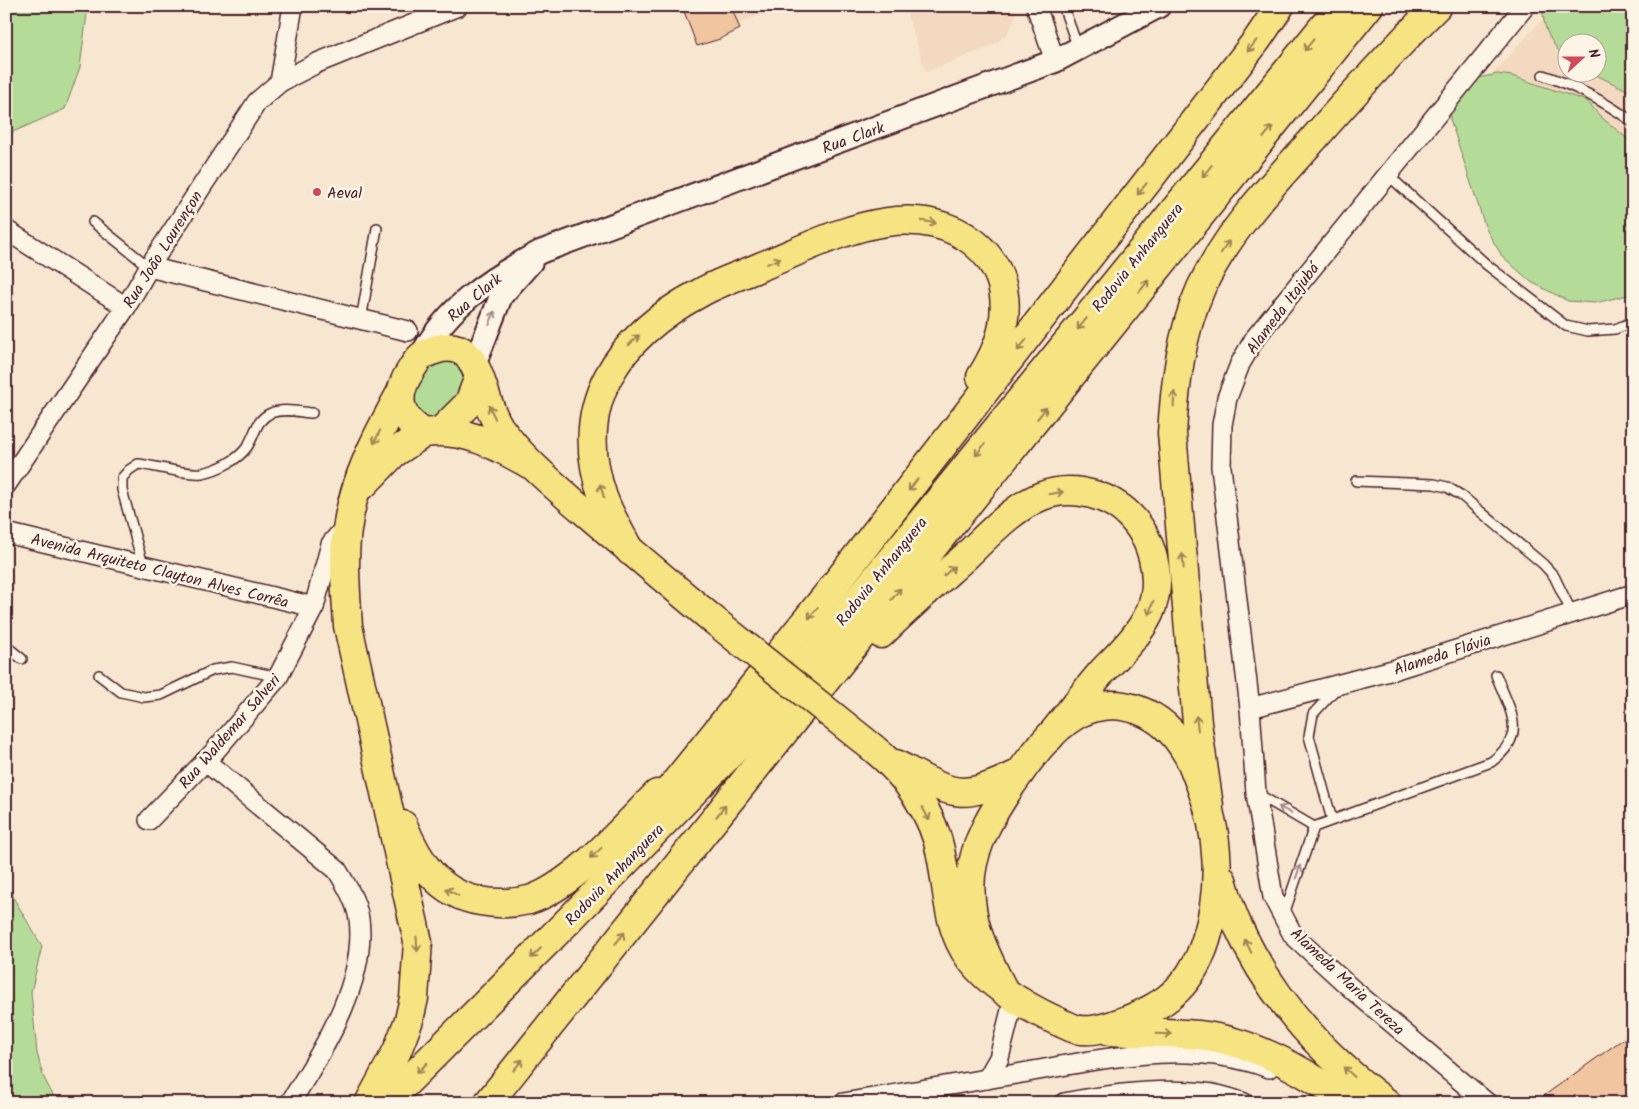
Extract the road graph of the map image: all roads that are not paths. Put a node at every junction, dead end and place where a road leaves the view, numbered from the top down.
1 (293, 6) edge
2 (458, 6) edge
3 (1036, 6) edge
4 (1063, 6) edge
5 (1159, 6) edge
6 (1280, 6) edge
7 (1340, 6) edge
8 (1369, 6) edge
9 (1437, 6) edge
10 (1526, 6) edge
11 (1078, 48) junction
12 (1055, 61) junction
13 (1543, 75) dead end
14 (280, 82) junction
15 (1633, 122) edge
16 (1388, 175) junction
17 (93, 222) dead end
18 (377, 228) dead end
19 (6, 230) edge
20 (540, 252) junction
21 (148, 266) junction
22 (126, 307) junction
23 (361, 320) junction
24 (1633, 322) edge
25 (408, 331) dead end
26 (421, 356) junction
27 (477, 370) junction
28 (400, 394) junction
29 (312, 413) dead end
30 (433, 432) junction
31 (942, 446) junction
32 (531, 465) junction
33 (1356, 481) dead end
34 (6, 485) edge
35 (354, 497) junction
36 (347, 530) junction
37 (6, 533) edge
38 (630, 551) junction
39 (143, 566) junction
40 (1633, 594) edge
41 (314, 607) junction
42 (1572, 613) junction
43 (6, 646) edge
44 (22, 659) dead end
45 (99, 675) dead end
46 (1496, 675) dead end
47 (278, 677) junction
48 (1341, 684) junction
49 (1250, 708) junction
50 (788, 727) junction
51 (1049, 738) junction
52 (375, 743) junction
53 (706, 745) junction
54 (880, 754) junction
55 (205, 761) junction
56 (1020, 772) junction
57 (1256, 793) junction
58 (1209, 806) junction
59 (149, 820) dead end
60 (1332, 820) junction
61 (1314, 827) junction
62 (1217, 865) junction
63 (571, 918) junction
64 (1282, 918) junction
65 (1008, 992) junction
66 (1081, 1030) junction
67 (987, 1078) junction
68 (1318, 1081) junction
69 (290, 1103) edge
70 (369, 1103) edge
71 (386, 1103) edge
72 (488, 1103) edge
73 (843, 1103) edge
74 (1064, 1103) edge
75 (1244, 1103) edge
76 (1351, 1103) edge
77 (1387, 1103) edge
78 (1486, 1103) edge

1 - 14 street
2 - 14 street, Rua João Lourençon
3 - 12 street
4 - 11 lane
5 - 11 street, Rua Clark
6 -> 31 main road
7 -> 63 main road, Rodovia Anhanguera
50 -> 8 main road, Rodovia Anhanguera
58 -> 9 main road
10 - 16 street, Alameda Itajubá
11 - 12 street, Rua Clark
12 - 20 street, Rua Clark
13 - 15 lane
14 - 21 street, Rua João Lourençon
16 - 24 lane
16 - 49 street, Alameda Itajubá
17 - 21 lane
18 - 23 lane
19 - 22 street
20 - 26 street, Rua Clark
27 -> 20 street, Rua Clark
21 - 22 street, Rua João Lourençon
21 - 23 street
22 - 34 street, Rua João Lourençon
23 - 25 street
26 - 27 main road
26 - 28 main road
27 - 30 main road
32 -> 27 main road
28 - 30 main road
28 -> 35 main road
29 - 39 lane
30 - 32 main road
30 - 35 main road
38 -> 31 main road
31 -> 53 main road
32 - 38 main road
33 - 42 lane
35 - 36 main road
36 - 41 street, Rua Waldemar Salveri
36 - 52 main road
37 - 39 street, Avenida Arquiteto Clayton Alves Corrêa
38 - 54 main road, bridge
39 - 41 street, Avenida Arquiteto Clayton Alves Corrêa
40 - 42 street, Alameda Flávia
41 - 47 street, Rua Waldemar Salveri
42 - 48 street, Alameda Flávia
43 - 44 lane
45 - 47 lane
46 - 60 lane
47 - 55 street, Rua Waldemar Salveri
48 - 49 street, Alameda Flávia
48 - 60 lane
49 - 57 street, Alameda Maria Tereza
50 -> 51 main road
72 -> 50 main road, Rodovia Anhanguera
51 - 56 main road
51 - 58 main road
53 -> 52 main road
52 -> 70 main road
53 - 63 main road
54 - 56 main road
54 -> 65 main road
55 - 59 street, Rua Waldemar Salveri
55 - 69 street
56 - 65 main road
61 -> 57 lane
57 - 64 street, Alameda Maria Tereza
58 - 62 main road
60 - 61 lane
64 -> 61 lane
62 - 66 main road
77 -> 62 main road
63 -> 71 main road, Rodovia Anhanguera
64 - 78 street, Alameda Maria Tereza
65 - 66 main road
65 - 67 street
66 -> 68 main road
67 - 68 street
67 - 73 street
68 - 76 main road
74 - 75 street

